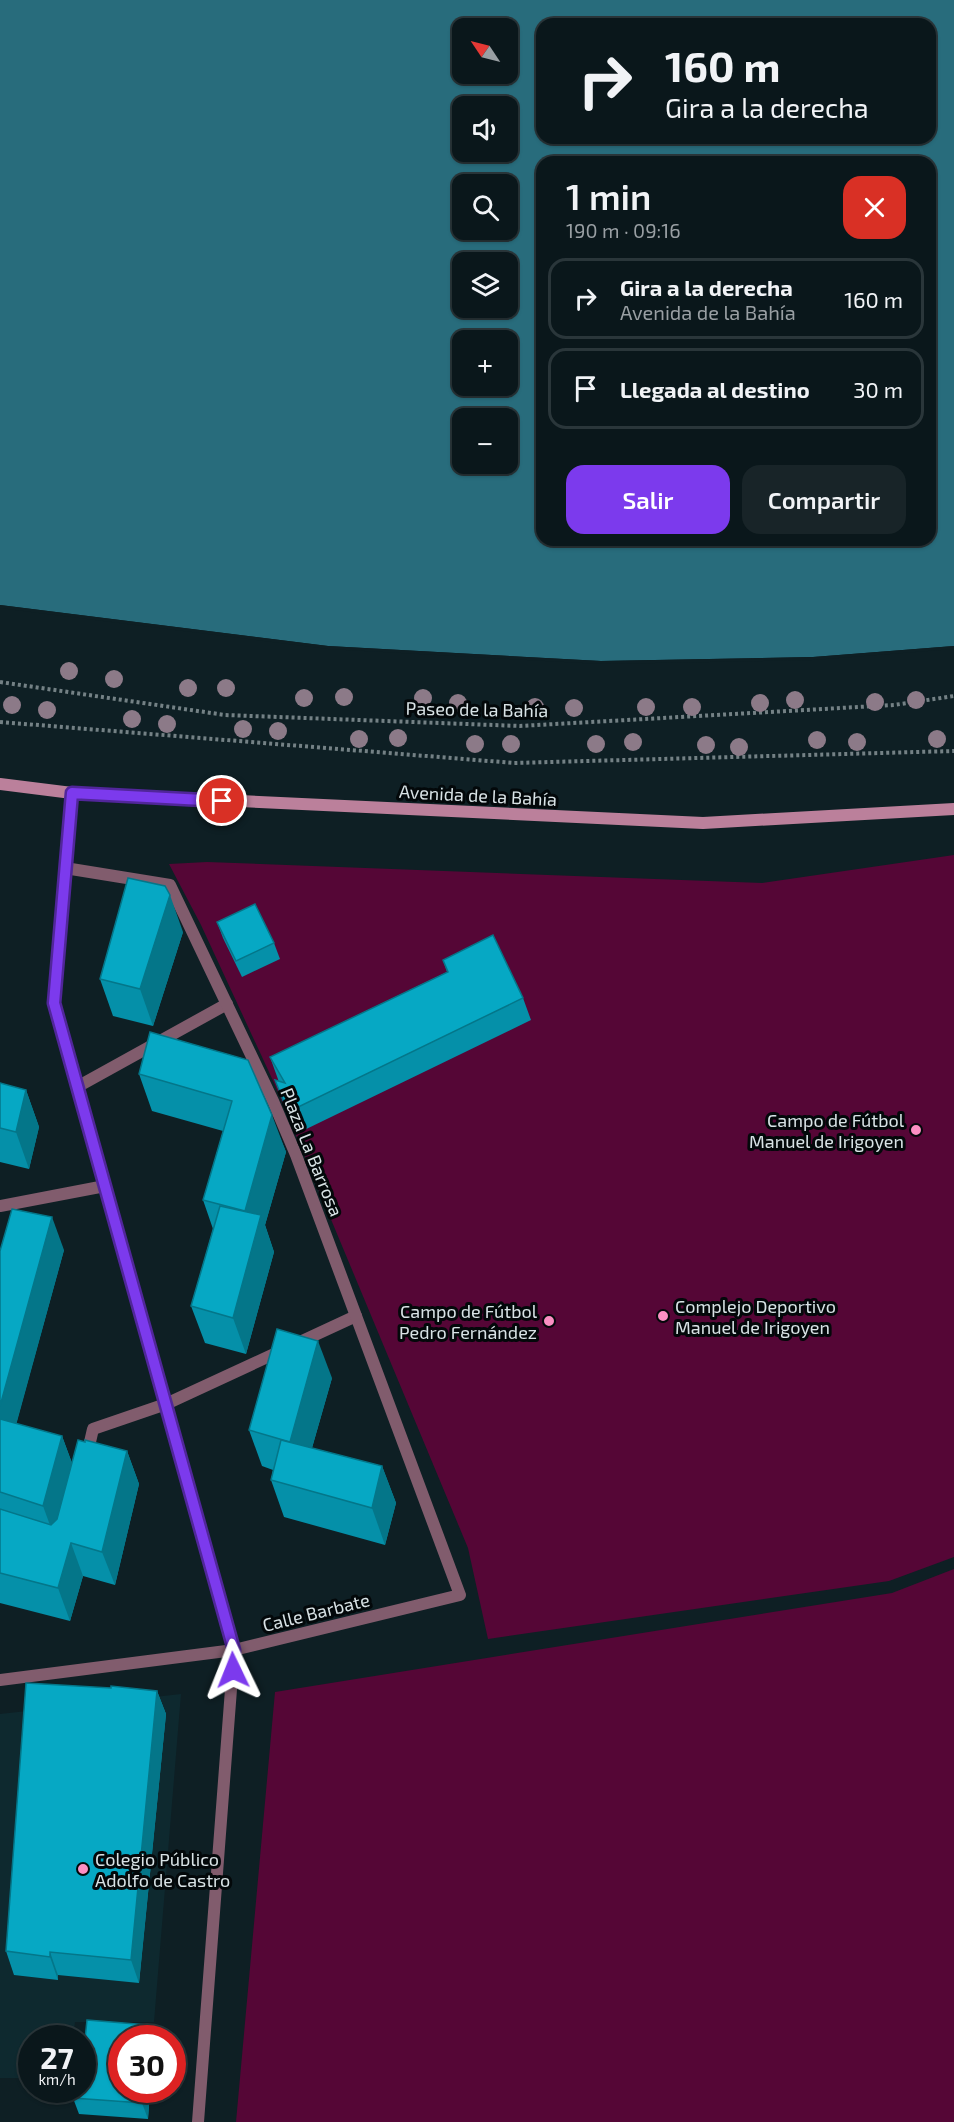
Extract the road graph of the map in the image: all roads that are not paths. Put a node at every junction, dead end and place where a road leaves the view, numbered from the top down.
1 (0, 784) edge
2 (72, 793) junction
3 (954, 809) edge
4 (65, 868) junction
5 (226, 1004) junction
6 (77, 1087) junction
7 (105, 1186) junction
8 (0, 1206) edge
9 (356, 1316) junction
10 (166, 1404) junction
11 (85, 1462) edge
12 (460, 1595) joint
13 (234, 1650) junction
14 (0, 1680) edge
15 (198, 2122) edge

1 - 2 main road, Avenida de la Bahía
2 - 3 main road, Avenida de la Bahía
2 - 4 street
4 - 5 street, Plaza La Barrosa
4 - 6 street
5 - 6 street
5 - 9 street, Plaza La Barrosa
6 - 7 street
7 - 8 street
7 - 10 street
9 - 10 street
9 - 12 street, Plaza La Barrosa
10 - 11 street
10 - 13 street
12 - 13 street, Calle Barbate
13 - 14 street, Calle Barbate
13 - 15 street

